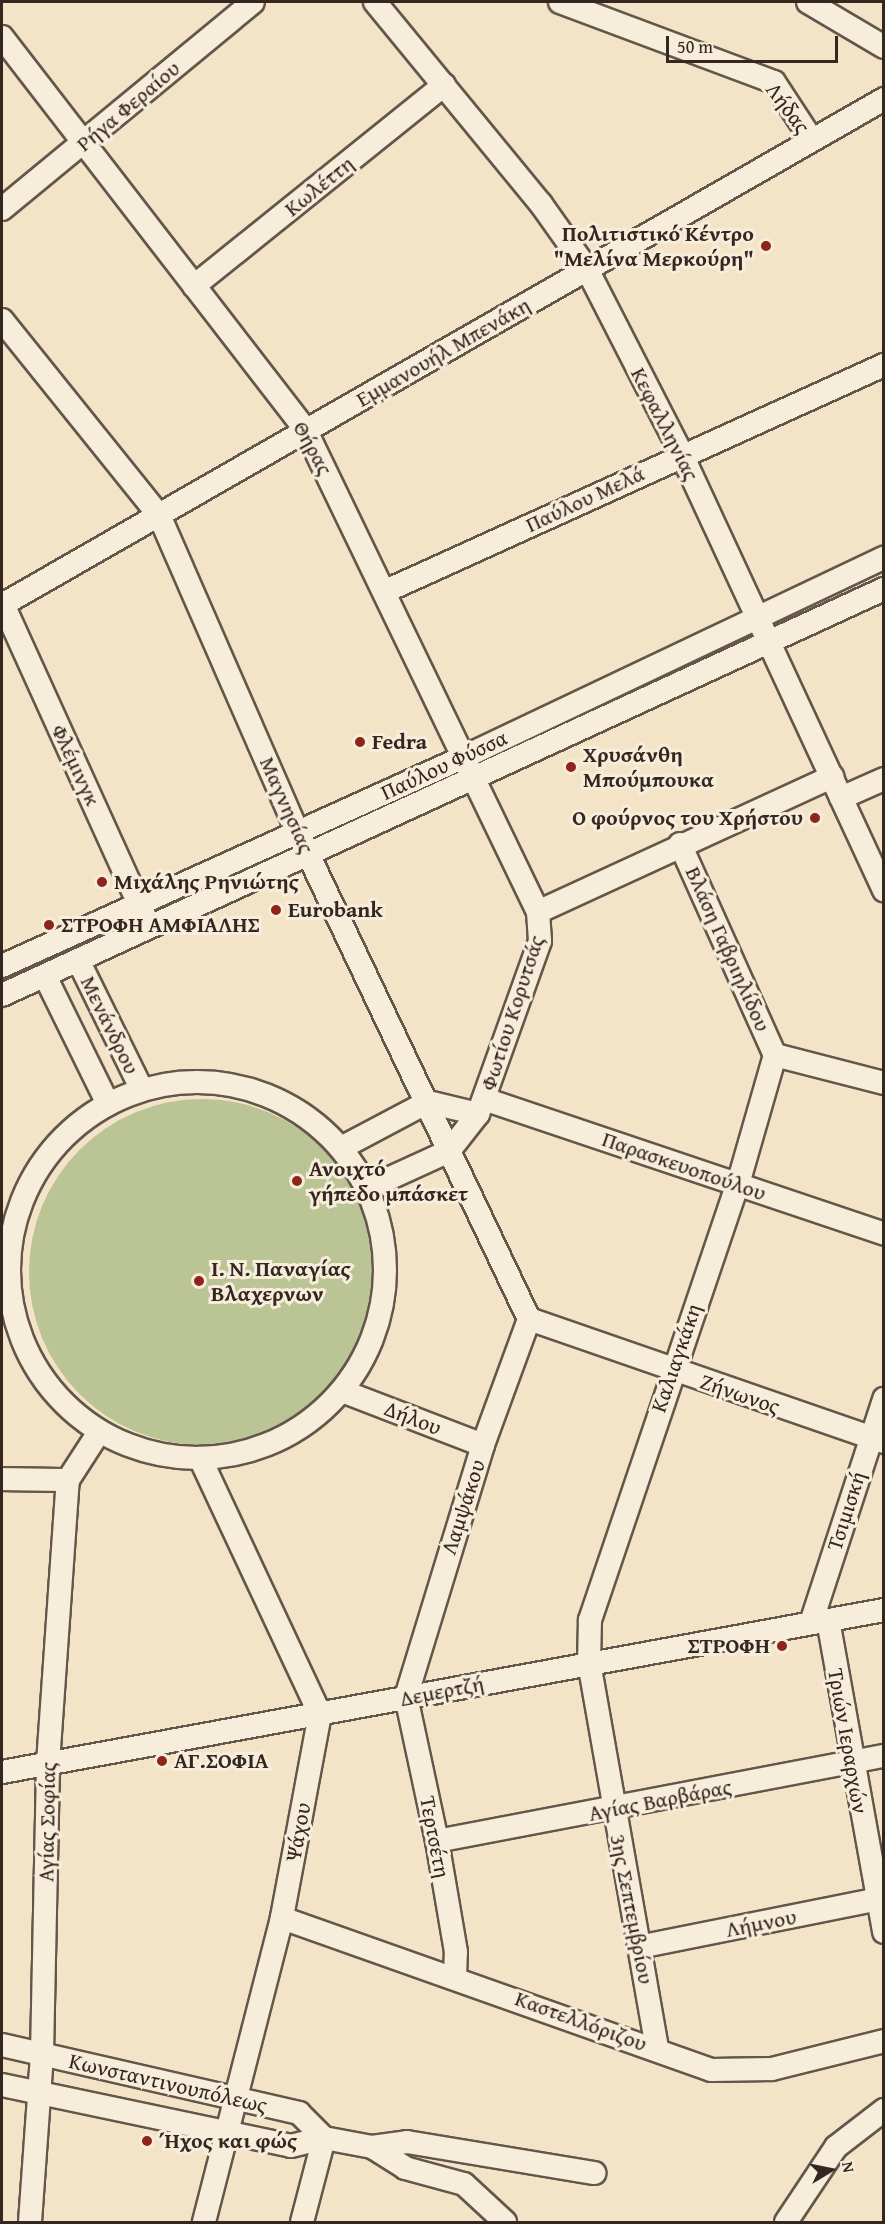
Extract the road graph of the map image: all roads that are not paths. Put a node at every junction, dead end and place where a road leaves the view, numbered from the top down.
1 (253, 2) edge
2 (375, 2) edge
3 (560, 2) edge
4 (808, 2) edge
5 (2, 36) edge
6 (884, 48) edge
7 (444, 85) junction
8 (882, 102) edge
9 (812, 140) junction
10 (86, 143) junction
11 (2, 209) edge
12 (587, 269) junction
13 (194, 286) junction
14 (2, 320) edge
15 (884, 365) edge
16 (306, 430) junction
17 (682, 455) junction
18 (159, 514) junction
19 (884, 558) edge
20 (884, 589) edge
21 (386, 591) junction
22 (2, 604) edge
23 (757, 615) junction
24 (769, 641) junction
25 (464, 757) junction
26 (474, 779) junction
27 (884, 779) edge
28 (837, 788) junction
29 (298, 833) junction
30 (680, 844) junction
31 (308, 855) junction
32 (884, 890) edge
33 (139, 903) junction
34 (538, 912) junction
35 (150, 928) junction
36 (78, 960) junction
37 (2, 966) edge
38 (45, 976) junction
39 (2, 992) edge
40 (775, 1055) junction
41 (884, 1083) edge
42 (142, 1090) junction
43 (428, 1102) junction
44 (108, 1104) junction
45 (481, 1106) junction
46 (341, 1148) junction
47 (448, 1151) junction
48 (738, 1184) junction
49 (366, 1189) junction
50 (884, 1234) edge
51 (5, 1255) edge
52 (529, 1319) junction
53 (671, 1371) junction
54 (342, 1390) junction
55 (884, 1399) edge
56 (99, 1432) junction
57 (877, 1440) edge
58 (483, 1445) junction
59 (200, 1458) junction
60 (2, 1479) edge
61 (68, 1480) junction
62 (884, 1611) edge
63 (819, 1622) junction
64 (589, 1663) junction
65 (406, 1697) junction
66 (320, 1714) junction
67 (884, 1756) edge
68 (852, 1762) junction
69 (48, 1763) junction
70 (2, 1772) edge
71 (612, 1809) junction
72 (437, 1841) junction
73 (880, 1899) edge
74 (282, 1918) junction
75 (884, 1932) edge
76 (639, 1947) junction
77 (455, 1977) junction
78 (884, 2041) edge
79 (2, 2045) edge
80 (657, 2048) junction
81 (42, 2054) junction
82 (2, 2085) edge
83 (39, 2093) junction
84 (235, 2098) junction
85 (884, 2110) edge
86 (226, 2134) junction
87 (324, 2138) junction
88 (372, 2147) junction
89 (594, 2173) dead end
90 (30, 2223) edge
91 (204, 2223) edge
92 (302, 2223) edge
93 (505, 2223) edge
94 (786, 2223) edge

1 - 10 street, Ρήγα Φεραίου
2 - 7 street, Κεφαλληνίας
3 - 9 street, Λήδας
4 - 6 street
5 - 10 street, Θήρας
7 - 12 street, Κεφαλληνίας
7 - 13 street, Κωλέττη
8 - 9 street, Εμμανουήλ Μπενάκη
9 - 12 street, Εμμανουήλ Μπενάκη
10 - 11 street, Ρήγα Φεραίου
10 - 13 street, Θήρας
12 - 16 street, Εμμανουήλ Μπενάκη
12 - 17 street, Κεφαλληνίας
13 - 16 street, Θήρας
14 - 18 street, Μαγνησίας
15 - 17 street, Παύλου Μελά
16 - 18 street, Εμμανουήλ Μπενάκη
16 - 21 street, Θήρας
17 - 21 street, Παύλου Μελά
17 - 23 street, Κεφαλληνίας
18 - 22 street, Εμμανουήλ Μπενάκη
18 - 29 street, Μαγνησίας
19 - 23 street, Παύλου Φύσσα
20 - 24 street, Παύλου Φύσσα
21 - 25 street, Θήρας
22 - 33 street, Φλέμινγκ
23 - 24 street, Κεφαλληνίας
23 - 25 street, Παύλου Φύσσα
24 - 26 street, Παύλου Φύσσα
24 - 28 street, Κεφαλληνίας
25 - 26 street, Θήρας
25 - 29 street, Παύλου Φύσσα
26 - 31 street, Παύλου Φύσσα
26 - 34 street, Θήρας
27 - 28 street
28 - 30 street
28 - 32 street, Κεφαλληνίας
29 - 31 street, Μαγνησίας
29 - 33 street, Παύλου Φύσσα
30 - 34 street
30 - 40 street, Βλάση Γαβριηλίδου
31 - 35 street, Παύλου Φύσσα
31 - 43 street, Μαγνησίας
33 - 35 street, Φλέμινγκ
33 - 37 street, Παύλου Φύσσα
34 - 45 street, Φωτίου Κορυτσάς
35 - 36 street, Παύλου Φύσσα
36 - 38 street, Παύλου Φύσσα
36 - 42 street, Μενάνδρου
38 - 39 street, Παύλου Φύσσα
38 - 44 street, Μενάνδρου
40 - 41 street
40 - 48 street, Καλιαγκάκη
42 - 44 street
42 - 46 street
43 - 45 street, Φωτίου Κορυτσάς
43 - 46 street
43 - 47 street, Μαγνησίας
44 - 51 street
45 - 47 street, Φωτίου Κορυτσάς
45 - 48 street, Παρασκευοπούλου
46 - 49 street
47 - 49 street
47 - 52 street, Μαγνησίας
48 - 50 street, Παρασκευοπούλου
48 - 53 street, Καλιαγκάκη
49 - 54 street
51 - 56 street
52 - 53 street, Ζήνωνος
52 - 58 street, Λαμψάκου
53 - 57 street, Ζήνωνος
53 - 64 street, Καλιαγκάκη
54 - 58 street, Δήλου
54 - 59 street
55 - 57 street, Τσιμισκή
56 - 59 street
56 - 61 street, Αγίας Σοφίας
57 - 63 street, Τσιμισκή
58 - 65 street, Λαμψάκου
59 - 66 street
60 - 61 street
61 - 69 street, Αγίας Σοφίας
62 - 63 street, Δεμερτζή
63 - 64 street, Δεμερτζή
63 - 68 street, Τριών Ιεραρχών
64 - 65 street, Δεμερτζή
64 - 71 street, 3ης Σεπτεμβρίου
65 - 66 street, Δεμερτζή
65 - 72 street, Τερτσέτη
66 - 69 street, Δεμερτζή
66 - 74 street, Ψάχου
67 - 68 street, Αγίας Βαρβάρας
68 - 71 street, Αγίας Βαρβάρας
68 - 73 street, Τριών Ιεραρχών
69 - 70 street, Δεμερτζή
69 - 81 street, Αγίας Σοφίας
71 - 72 street, Αγίας Βαρβάρας
71 - 76 street, 3ης Σεπτεμβρίου
72 - 77 street, Τερτσέτη
73 - 75 street, Τριών Ιεραρχών
73 - 76 street, Λήμνου
74 - 77 street, Καστελλόριζου
74 - 84 street, Ψάχου
76 - 80 street, 3ης Σεπτεμβρίου
77 - 80 street, Καστελλόριζου
78 - 80 street, Καστελλόριζου
79 - 81 street, Κωνσταντινουπόλεως
81 - 83 street, Αγίας Σοφίας
81 - 84 street, Κωνσταντινουπόλεως
82 - 83 street, Κωνσταντινουπόλεως
83 - 86 street, Κωνσταντινουπόλεως
83 - 90 street, Αγίας Σοφίας
84 - 86 street, Ψάχου
84 - 87 street, Κωνσταντινουπόλεως
85 - 94 street
86 - 87 street, Κωνσταντινουπόλεως
86 - 91 street, Ψάχου
87 - 88 street, Κωνσταντινουπόλεως
87 - 92 street
88 - 89 street, Κωνσταντινουπόλεως
88 - 93 street, Κωνσταντινουπόλεως

